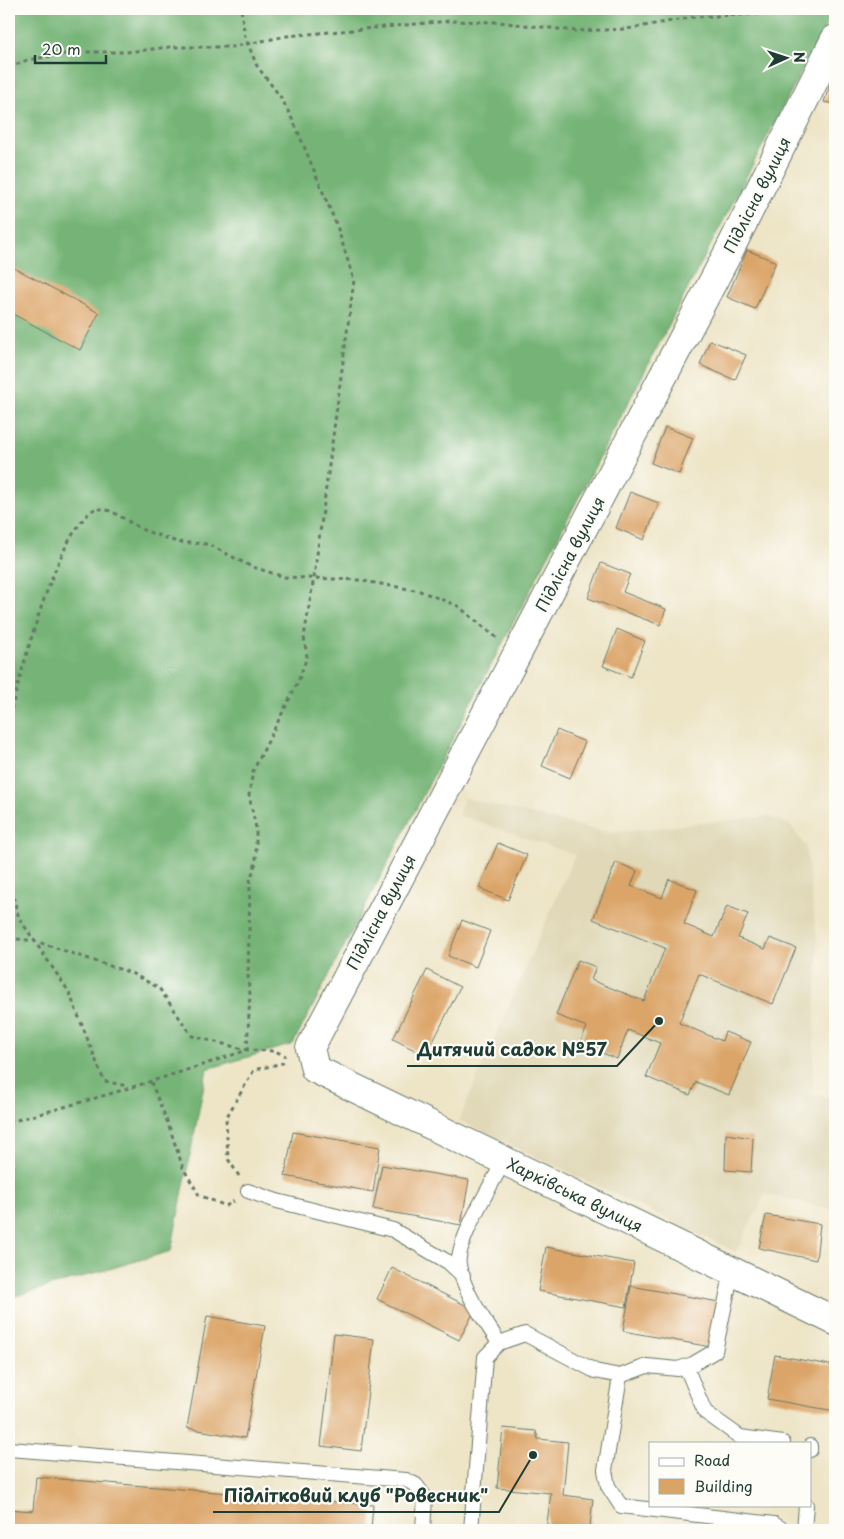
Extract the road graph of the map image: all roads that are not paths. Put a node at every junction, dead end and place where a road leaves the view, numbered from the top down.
1 (835, 39) edge
2 (306, 1065) joint
3 (504, 1161) junction
4 (248, 1191) road end
5 (732, 1271) junction
6 (463, 1276) junction
7 (835, 1321) edge
8 (499, 1343) junction
9 (686, 1366) junction
10 (620, 1376) junction
11 (774, 1442) edge
12 (9, 1448) edge
13 (806, 1506) edge
14 (423, 1530) edge
15 (471, 1530) edge
16 (784, 1530) edge
17 (804, 1530) edge

1 - 2 street, Підлісна вулиця
2 - 3 street, Харківська вулиця
3 - 5 street, Харківська вулиця
3 - 6 lane
4 - 6 lane
5 - 7 street, Харківська вулиця
5 - 9 lane
6 - 8 lane
8 - 10 lane
8 - 15 lane
9 - 10 lane
9 - 11 lane
10 - 16 lane
12 - 14 lane
13 - 17 lane

